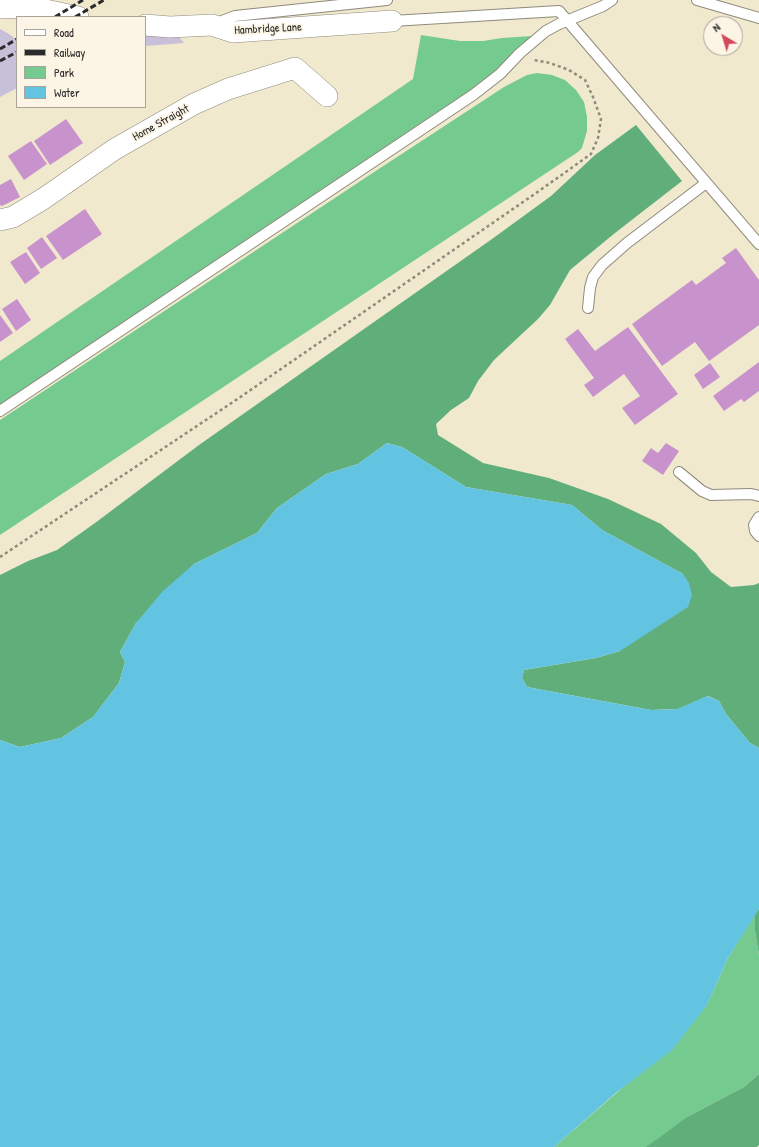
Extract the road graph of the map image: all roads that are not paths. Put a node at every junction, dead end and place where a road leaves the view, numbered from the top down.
1 (387, 0) edge
2 (612, 0) edge
3 (697, 0) edge
4 (0, 8) edge
5 (73, 16) edge
6 (759, 18) edge
7 (392, 20) joint
8 (567, 21) junction
9 (146, 25) edge
10 (212, 25) junction
11 (327, 96) dead end
12 (706, 183) junction
13 (0, 220) edge
14 (759, 244) edge
15 (588, 308) dead end
16 (0, 411) edge
17 (679, 472) dead end
18 (759, 496) edge
19 (759, 517) edge
20 (759, 536) edge

1 - 10 lane
2 - 8 lane
3 - 6 lane
4 - 5 street
7 - 8 lane
7 - 10 street, Hambridge Lane
8 - 12 lane
8 - 16 lane
9 - 10 street, Hambridge Lane
11 - 13 street, Home Straight
12 - 14 lane
12 - 15 lane
17 - 18 lane
19 - 20 lane

